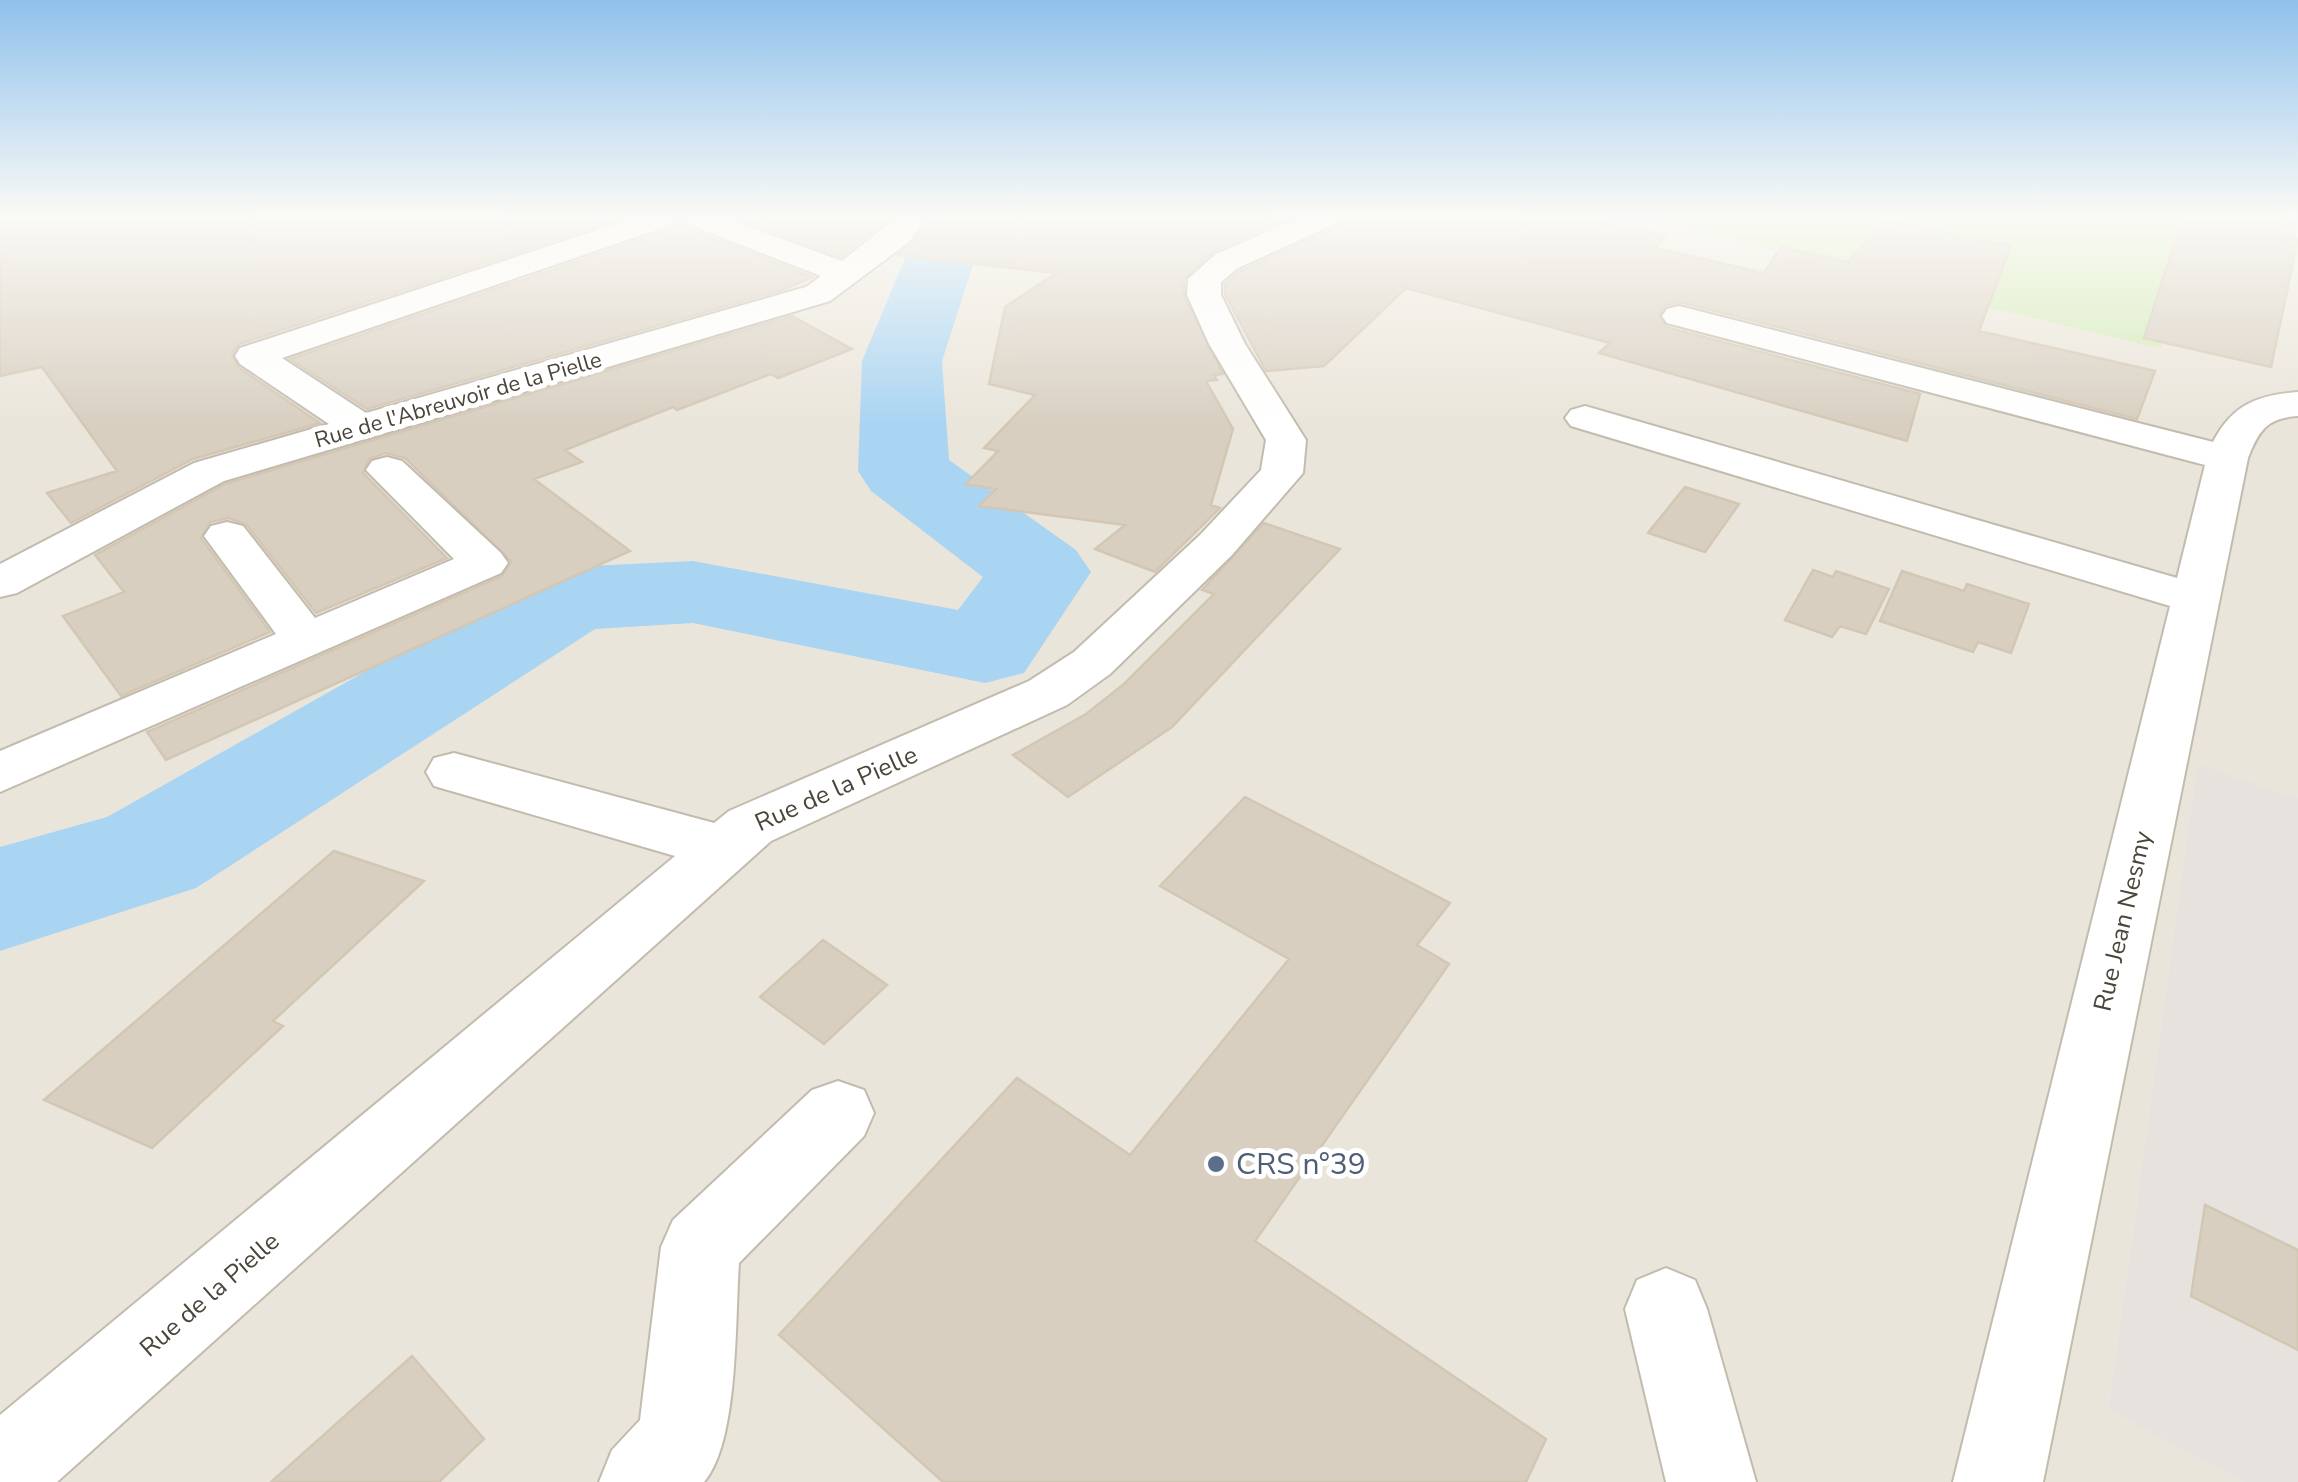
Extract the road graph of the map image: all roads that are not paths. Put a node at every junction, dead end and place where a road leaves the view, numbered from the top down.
1 (457, 287) edge
2 (829, 287) edge
3 (1204, 287) edge
4 (1679, 316) dead end
5 (2298, 404) edge
6 (1584, 418) dead end
7 (360, 427) junction
8 (2227, 458) junction
9 (387, 470) dead end
10 (227, 536) dead end
11 (0, 583) edge
12 (2196, 599) junction
13 (307, 642) junction
14 (454, 772) dead end
15 (0, 773) edge
16 (725, 848) junction
17 (838, 1113) dead end
18 (1666, 1310) dead end
19 (0, 1473) edge
20 (644, 1482) edge
21 (1711, 1482) edge
22 (1998, 1482) edge

1 - 7 street
2 - 7 street, Rue de l'Abreuvoir de la Pielle
3 - 16 street, Rue de la Pielle
4 - 8 street
5 - 8 street, Rue Jean Nesmy
6 - 12 street
7 - 11 street, Rue de l'Abreuvoir de la Pielle
8 - 12 street, Rue Jean Nesmy
9 - 13 street
10 - 13 street
12 - 22 street, Rue Jean Nesmy
13 - 15 street
14 - 16 street
16 - 19 street, Rue de la Pielle
17 - 20 street
18 - 21 street

